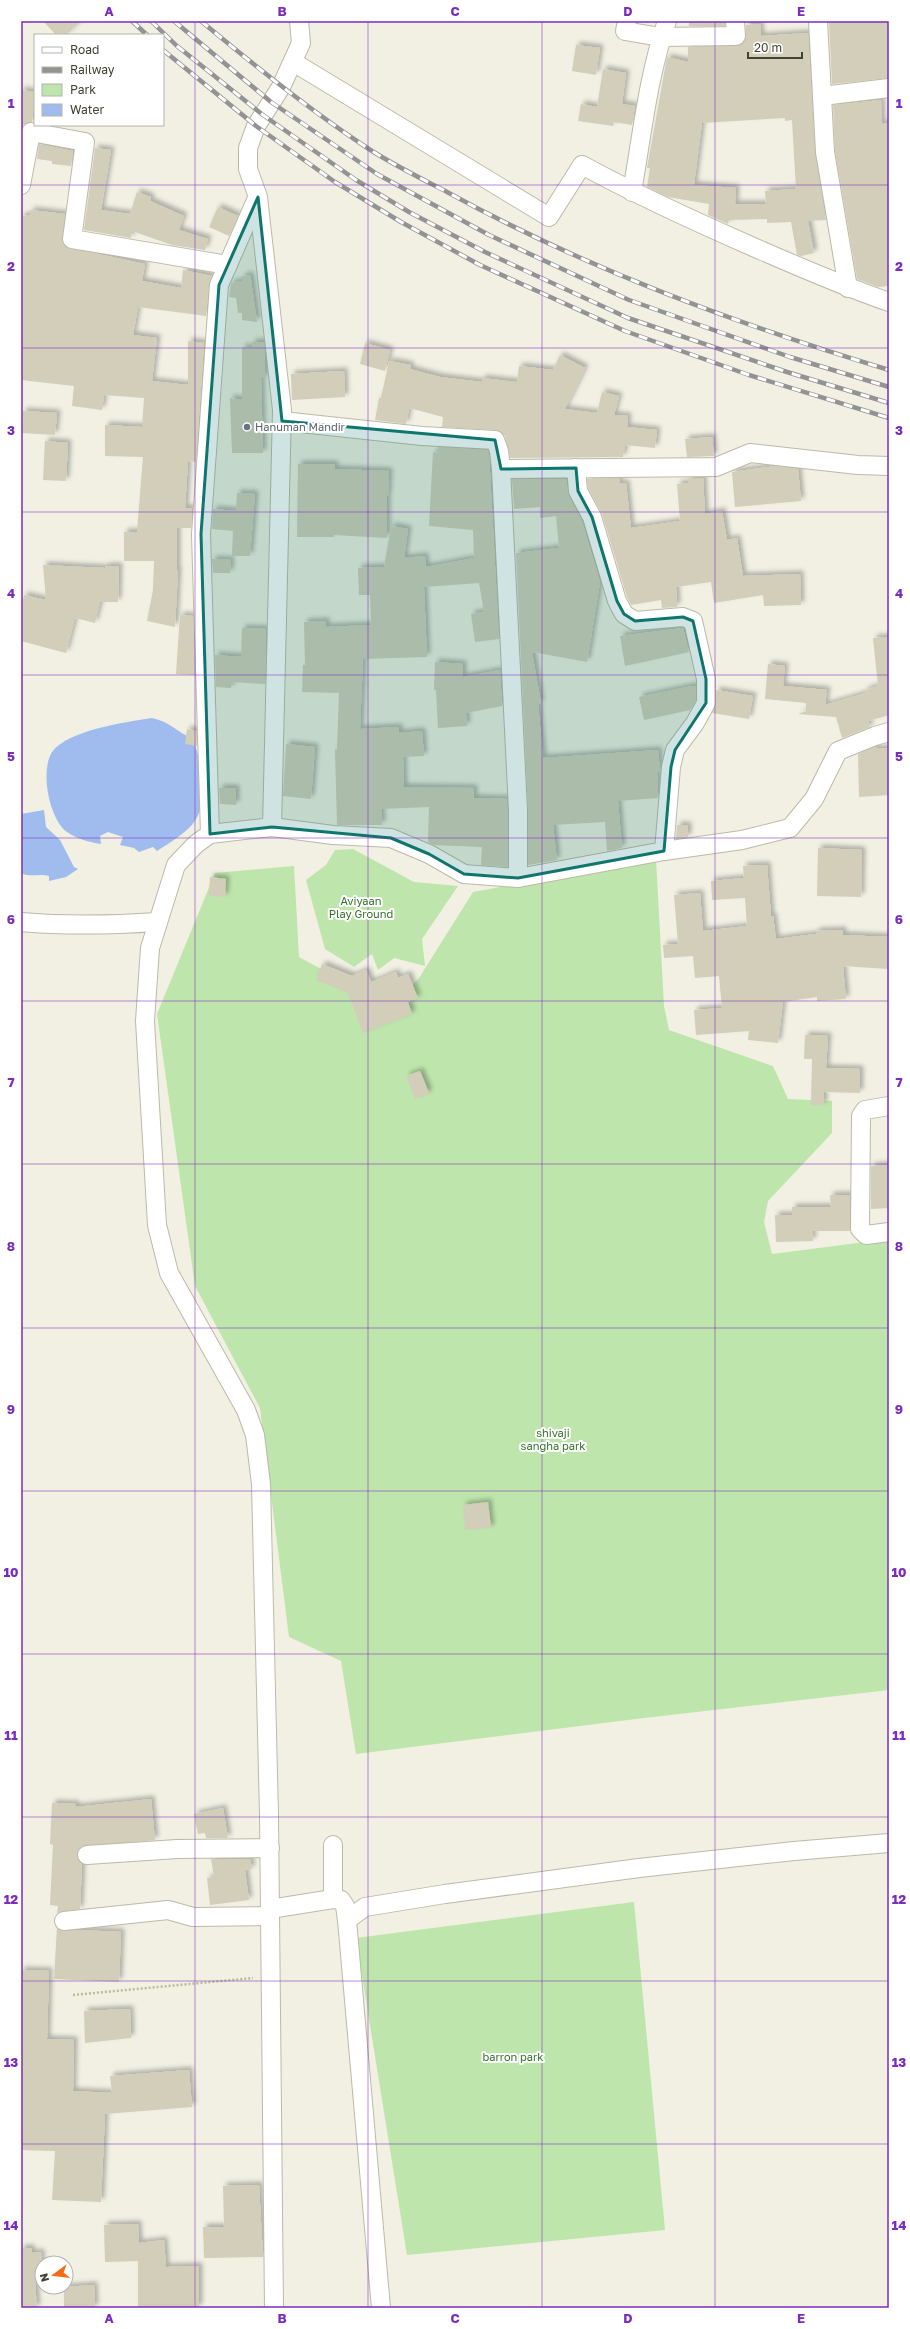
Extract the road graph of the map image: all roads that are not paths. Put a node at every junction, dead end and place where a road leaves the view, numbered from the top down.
1 (299, 21) edge
2 (627, 21) edge
3 (667, 21) edge
4 (735, 21) edge
5 (818, 21) edge
6 (660, 37) junction
7 (293, 62) junction
8 (889, 88) edge
9 (822, 96) junction
10 (21, 185) edge
11 (632, 192) junction
12 (258, 197) junction
13 (228, 265) junction
14 (848, 288) junction
15 (889, 302) edge
16 (282, 421) junction
17 (889, 466) edge
18 (576, 468) junction
19 (501, 469) junction
20 (889, 732) edge
21 (272, 827) junction
22 (210, 834) junction
23 (664, 851) junction
24 (518, 878) junction
25 (21, 922) edge
26 (158, 922) junction
27 (889, 1106) edge
28 (889, 1232) edge
29 (889, 1843) edge
30 (332, 1845) dead end
31 (270, 1848) junction
32 (87, 1855) dead end
33 (334, 1899) junction
34 (270, 1912) junction
35 (348, 1920) junction
36 (64, 1921) dead end
37 (274, 2308) edge
38 (381, 2308) edge

1 - 7 street
2 - 6 street
3 - 6 street
4 - 6 street
5 - 9 street
6 - 11 street
7 - 11 street
7 - 12 street
8 - 9 street
9 - 14 street
10 - 13 street
11 - 14 street
12 - 13 street
12 - 16 street
13 - 22 street
14 - 15 street
16 - 19 street
16 - 21 street
17 - 18 street
18 - 19 street
18 - 23 street
19 - 24 street
20 - 23 street
21 - 22 street
21 - 24 street
22 - 26 street
23 - 24 street
25 - 26 street
26 - 31 street
27 - 28 street
29 - 35 street
30 - 33 street
31 - 32 street
31 - 34 street
33 - 34 street
33 - 35 street
34 - 36 street
34 - 37 street
35 - 38 street

